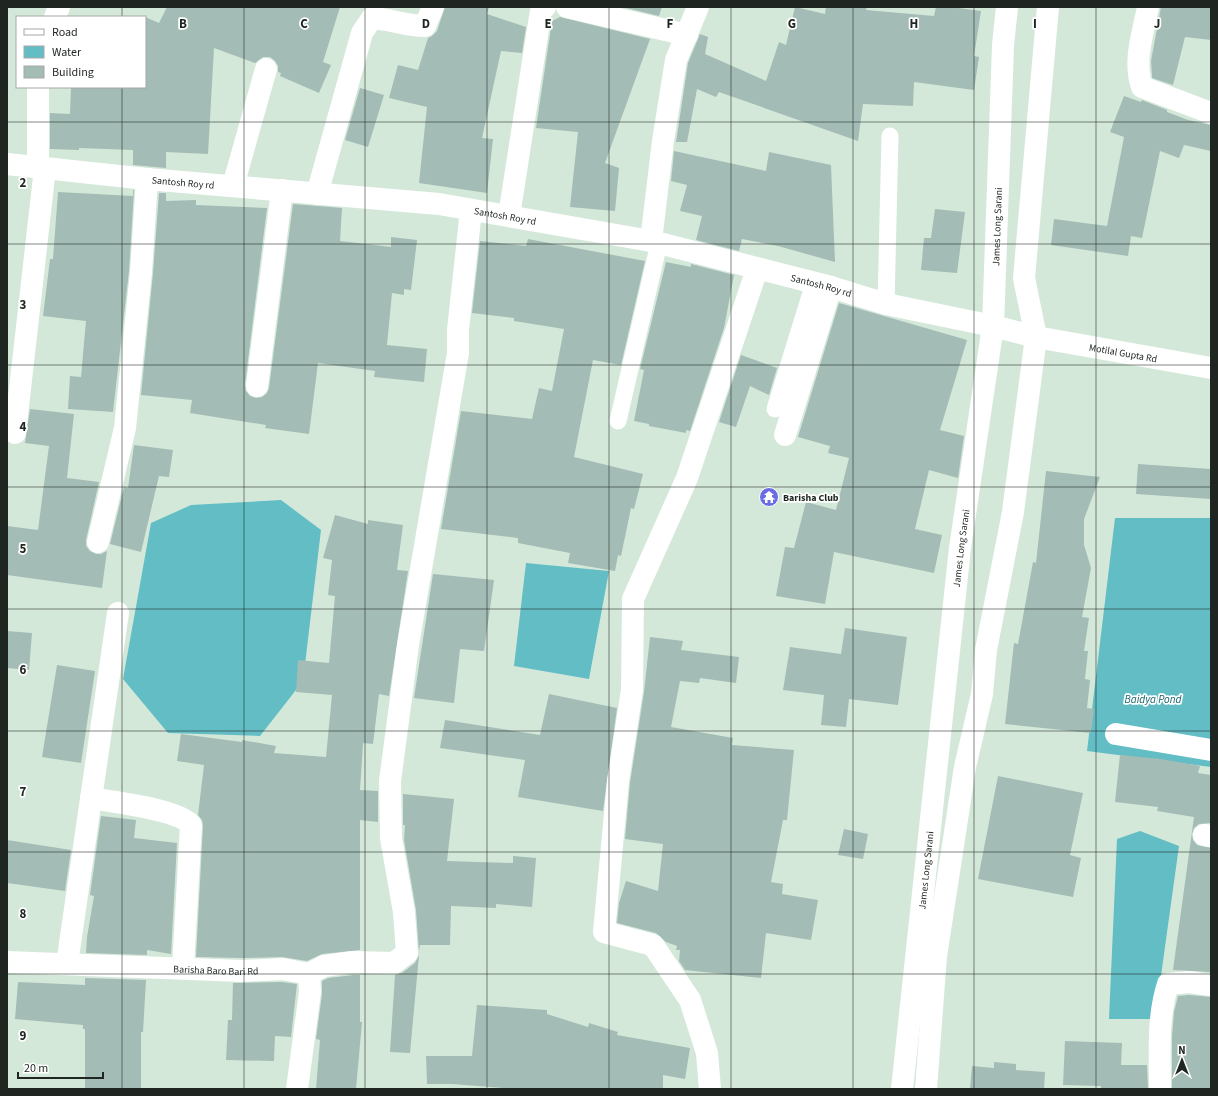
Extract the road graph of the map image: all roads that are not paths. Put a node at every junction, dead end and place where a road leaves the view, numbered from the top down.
1 (433, 7) edge
2 (545, 7) edge
3 (567, 7) edge
4 (698, 7) edge
5 (1007, 7) edge
6 (1048, 7) edge
7 (1148, 7) edge
8 (686, 35) junction
9 (266, 69) dead end
10 (38, 88) edge
11 (1211, 114) edge
12 (890, 136) dead end
13 (7, 164) edge
14 (41, 168) junction
15 (147, 179) junction
16 (233, 186) junction
17 (282, 190) junction
18 (317, 194) junction
19 (471, 210) junction
20 (509, 216) junction
21 (655, 242) junction
22 (757, 269) junction
23 (823, 285) junction
24 (886, 304) junction
25 (993, 326) junction
26 (1036, 337) junction
27 (1211, 368) edge
28 (257, 386) dead end
29 (775, 409) dead end
30 (618, 421) dead end
31 (15, 433) dead end
32 (785, 435) dead end
33 (98, 542) dead end
34 (118, 613) dead end
35 (1116, 734) dead end
36 (1211, 750) edge
37 (91, 798) junction
38 (7, 962) edge
39 (67, 964) junction
40 (183, 968) junction
41 (309, 974) junction
42 (1211, 985) edge
43 (906, 1052) junction
44 (928, 1055) junction
45 (297, 1089) edge
46 (710, 1089) edge
47 (902, 1089) edge
48 (926, 1089) edge
49 (1160, 1089) edge

1 - 18 street
2 - 20 street
3 - 8 street
4 - 8 street
5 - 25 street, James Long Sarani
6 - 26 street
7 - 11 street
8 - 21 street
9 - 16 street
10 - 14 street
12 - 24 lane
13 - 14 street, Santosh Roy rd
14 - 15 street, Santosh Roy rd
14 - 31 street
15 - 16 street, Santosh Roy rd
15 - 33 street
16 - 17 street, Santosh Roy rd
17 - 18 street, Santosh Roy rd
17 - 28 street
18 - 19 street, Santosh Roy rd
19 - 20 street, Santosh Roy rd
19 - 41 street
20 - 21 street, Santosh Roy rd
21 - 22 street, Santosh Roy rd
21 - 30 lane
22 - 23 street, Santosh Roy rd
22 - 46 street
23 - 24 street, Santosh Roy rd
23 - 29 lane
23 - 32 street
24 - 25 street, Santosh Roy rd
25 - 26 street, Motilal Gupta Rd
25 - 43 street, James Long Sarani
26 - 27 street, Motilal Gupta Rd
26 - 44 street
34 - 37 street
35 - 36 street
37 - 39 street
37 - 40 street
38 - 39 street, Barisha Baro Bari Rd
39 - 40 street, Barisha Baro Bari Rd
40 - 41 street, Barisha Baro Bari Rd
41 - 45 street
42 - 49 street
43 - 44 street
43 - 47 street, James Long Sarani
44 - 48 street

